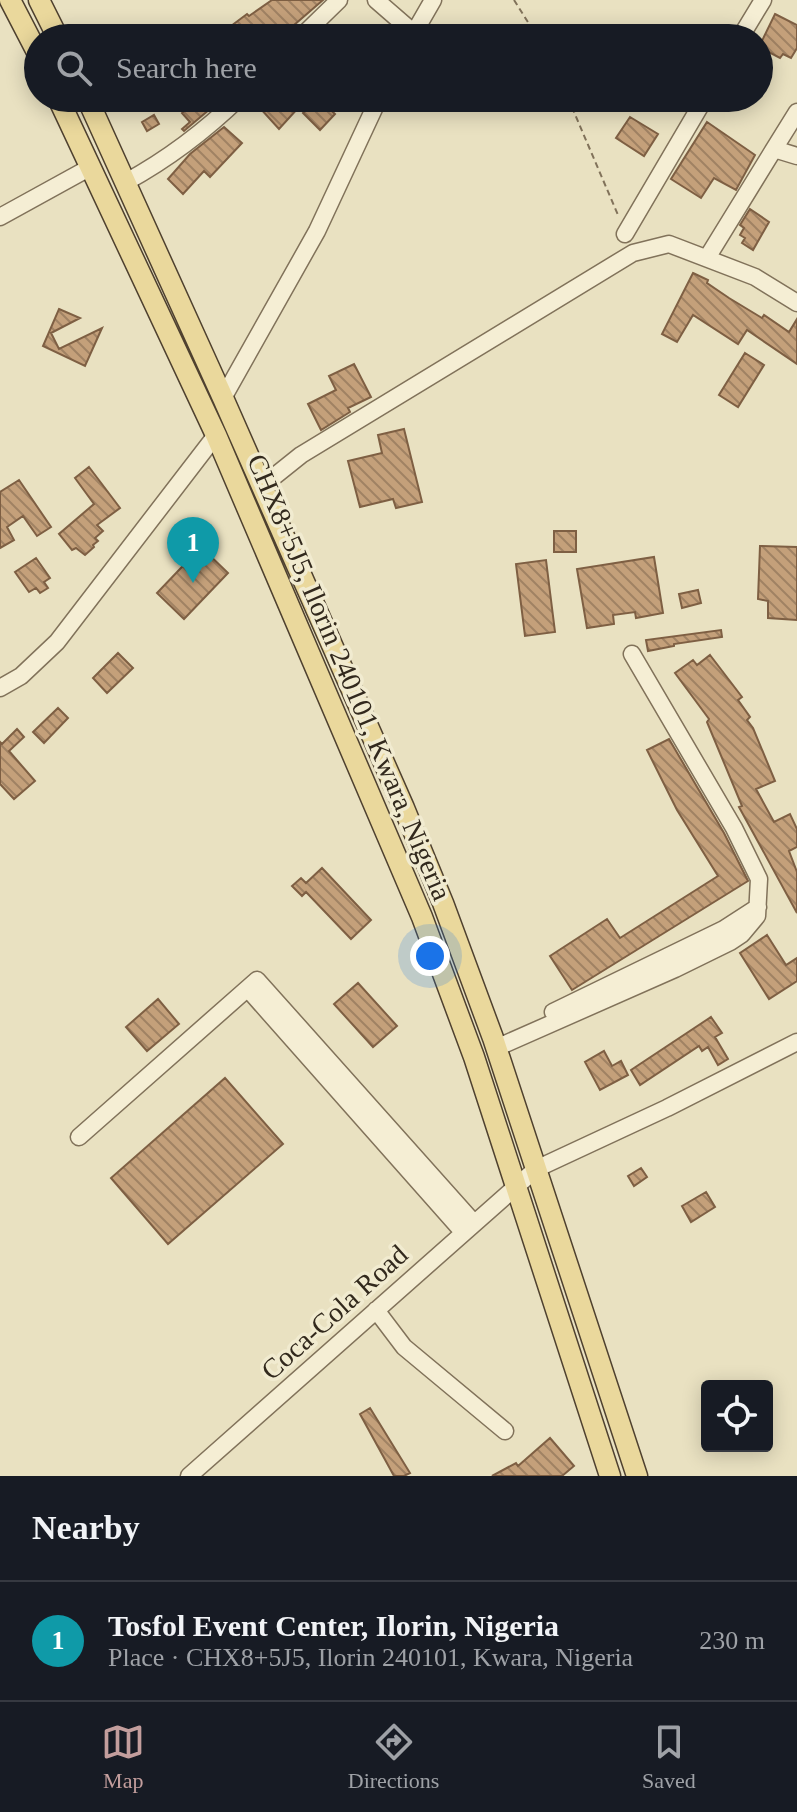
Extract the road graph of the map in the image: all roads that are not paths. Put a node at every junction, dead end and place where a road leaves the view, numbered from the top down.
1 (10, 0) edge
2 (39, 0) edge
3 (339, 0) edge
4 (376, 0) edge
5 (433, 0) edge
6 (763, 0) edge
7 (51, 24) edge
8 (314, 24) edge
9 (401, 24) edge
10 (420, 24) edge
11 (748, 24) edge
12 (24, 27) edge
13 (64, 112) edge
14 (94, 112) edge
15 (224, 112) edge
16 (372, 112) edge
17 (697, 112) edge
18 (797, 112) edge
19 (774, 149) junction
20 (797, 156) edge
21 (89, 168) junction
22 (126, 182) junction
23 (0, 217) edge
24 (625, 234) road end
25 (707, 258) junction
26 (797, 303) edge
27 (223, 398) junction
28 (216, 435) junction
29 (261, 487) junction
30 (632, 654) dead end
31 (0, 688) edge
32 (797, 1042) edge
33 (494, 1043) junction
34 (79, 1137) dead end
35 (536, 1169) junction
36 (515, 1186) junction
37 (468, 1227) junction
38 (376, 1310) junction
39 (505, 1431) dead end
40 (189, 1476) edge
41 (610, 1476) edge
42 (637, 1476) edge

1 - 12 main road
2 - 7 main road
3 - 8 street
4 - 9 street
5 - 10 street
6 - 11 street
13 - 21 main road, CHX8+5J5, Ilorin 240101, Kwara, Nigeria
14 - 22 main road, CHX8+5J5, Ilorin 240101, Kwara, Nigeria
15 - 22 street
16 - 27 street
17 - 24 street
18 - 19 street
19 - 20 street
19 - 25 street
21 - 23 street
21 - 28 main road, CHX8+5J5, Ilorin 240101, Kwara, Nigeria
22 - 27 main road, CHX8+5J5, Ilorin 240101, Kwara, Nigeria
25 - 26 street
25 - 29 street
27 - 29 main road, CHX8+5J5, Ilorin 240101, Kwara, Nigeria
28 - 31 street
28 - 36 main road, CHX8+5J5, Ilorin 240101, Kwara, Nigeria
29 - 33 main road, CHX8+5J5, Ilorin 240101, Kwara, Nigeria
30 - 33 street
32 - 35 street, Coca-Cola Road
33 - 35 main road, CHX8+5J5, Ilorin 240101, Kwara, Nigeria
34 - 37 street
35 - 36 street, Coca-Cola Road
35 - 42 main road, CHX8+5J5, Ilorin 240101, Kwara, Nigeria
36 - 37 street, Coca-Cola Road
36 - 41 main road, CHX8+5J5, Ilorin 240101, Kwara, Nigeria
37 - 38 street, Coca-Cola Road
38 - 39 street
38 - 40 street, Coca-Cola Road

